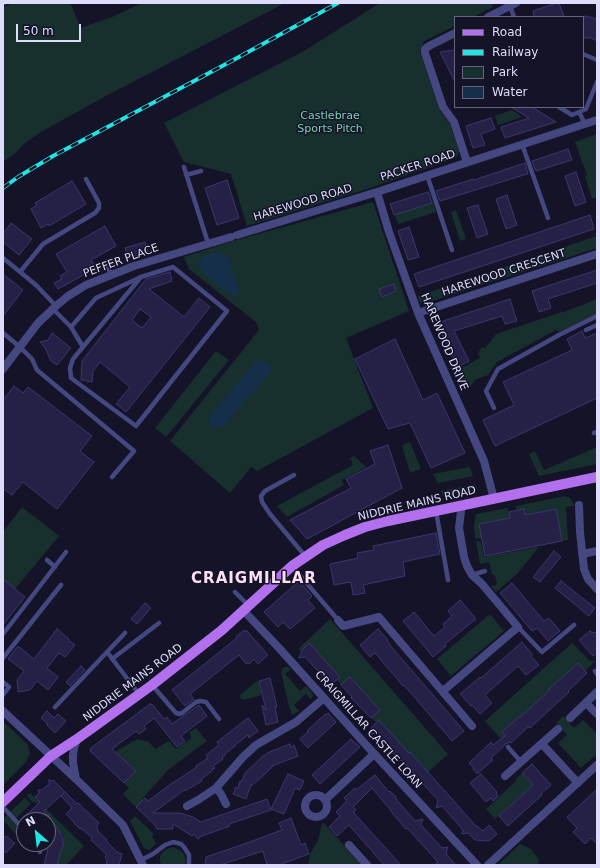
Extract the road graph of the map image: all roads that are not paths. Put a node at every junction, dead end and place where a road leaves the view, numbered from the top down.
1 (513, 4) edge
2 (490, 16) edge
3 (514, 16) edge
4 (454, 34) edge
5 (584, 54) edge
6 (597, 60) edge
7 (597, 82) edge
8 (562, 108) edge
9 (579, 112) junction
10 (597, 120) edge
11 (585, 124) junction
12 (522, 144) junction
13 (467, 162) junction
14 (184, 168) dead end
15 (201, 170) dead end
16 (427, 175) junction
17 (186, 176) junction
18 (86, 179) dead end
19 (377, 192) junction
20 (548, 218) dead end
21 (234, 236) joint
22 (208, 243) junction
23 (452, 250) dead end
24 (597, 254) edge
25 (3, 258) edge
26 (106, 262) dead end
27 (20, 272) junction
28 (111, 275) junction
29 (141, 278) junction
30 (54, 307) junction
31 (418, 313) junction
32 (597, 316) edge
33 (597, 325) edge
34 (71, 327) junction
35 (586, 330) dead end
36 (3, 333) edge
37 (20, 347) junction
38 (83, 347) junction
39 (3, 369) edge
40 (494, 408) dead end
41 (294, 475) dead end
42 (112, 477) dead end
43 (597, 477) edge
44 (494, 499) junction
45 (579, 505) dead end
46 (460, 506) junction
47 (436, 511) junction
48 (597, 551) edge
49 (66, 552) dead end
50 (582, 554) junction
51 (306, 557) junction
52 (47, 560) dead end
53 (292, 566) junction
54 (55, 567) junction
55 (484, 570) dead end
56 (472, 575) junction
57 (448, 580) dead end
58 (61, 585) dead end
59 (597, 589) edge
60 (235, 592) dead end
61 (246, 608) junction
62 (338, 620) joint
63 (159, 622) dead end
64 (574, 625) dead end
65 (518, 627) junction
66 (125, 633) dead end
67 (3, 634) edge
68 (107, 652) junction
69 (3, 658) edge
70 (112, 659) junction
71 (3, 682) edge
72 (152, 685) junction
73 (442, 690) junction
74 (597, 692) edge
75 (140, 694) junction
76 (3, 695) edge
77 (324, 698) junction
78 (586, 703) junction
79 (55, 707) dead end
80 (3, 711) edge
81 (597, 714) edge
82 (570, 718) dead end
83 (219, 719) dead end
84 (472, 726) dead end
85 (558, 729) dead end
86 (77, 739) junction
87 (542, 744) junction
88 (508, 747) dead end
89 (374, 754) junction
90 (51, 756) junction
91 (521, 762) junction
92 (597, 765) edge
93 (505, 776) dead end
94 (76, 779) junction
95 (578, 783) junction
96 (216, 788) junction
97 (324, 800) dead end
98 (3, 802) edge
99 (226, 804) dead end
100 (187, 806) dead end
101 (3, 807) edge
102 (16, 821) edge
103 (349, 845) dead end
104 (142, 863) edge
105 (189, 865) edge
106 (367, 865) edge
107 (477, 865) edge
108 (488, 865) edge

1 - 2 street
1 - 3 lane
4 - 13 street
5 - 6 lane
7 - 9 lane
8 - 9 lane
9 - 11 lane
10 - 11 street
11 - 12 street
12 - 13 street
12 - 20 lane
13 - 16 street, PACKER ROAD
14 - 17 lane
15 - 17 lane
16 - 19 street, PACKER ROAD
16 - 23 lane
17 - 22 lane
18 - 27 lane
19 - 21 street, HAREWOOD ROAD
19 - 31 street, HAREWOOD DRIVE
21 - 22 street, PEFFER PLACE
22 - 28 street, PEFFER PLACE
24 - 31 street, HAREWOOD CRESCENT
25 - 27 lane
26 - 28 lane
27 - 30 lane
28 - 30 street, PEFFER PLACE
29 - 34 lane
29 - 38 lane
29 - 38 lane
30 - 34 lane
30 - 37 street, PEFFER PLACE
31 - 44 street, HAREWOOD DRIVE
32 - 40 lane
33 - 35 lane
34 - 38 lane
36 - 37 lane
37 - 39 street, PEFFER PLACE
37 - 42 lane
41 - 51 lane
43 - 44 main road, NIDDRIE MAINS ROAD
44 - 46 main road, NIDDRIE MAINS ROAD
45 - 50 street
46 - 47 main road, NIDDRIE MAINS ROAD
46 - 56 street
47 - 51 main road, NIDDRIE MAINS ROAD
47 - 57 lane
48 - 50 street
49 - 54 lane
50 - 59 street
51 - 53 main road, NIDDRIE MAINS ROAD
52 - 54 lane
53 - 61 main road, NIDDRIE MAINS ROAD
53 - 62 lane
54 - 67 lane
55 - 56 lane
56 - 65 street
58 - 69 lane
60 - 61 lane
61 - 72 main road, NIDDRIE MAINS ROAD
61 - 77 street, CRAIGMILLAR CASTLE LOAN
62 - 73 street
63 - 70 lane
64 - 65 lane
65 - 73 street
66 - 68 lane
68 - 70 lane
68 - 79 lane
70 - 75 lane
71 - 76 lane
72 - 75 main road, NIDDRIE MAINS ROAD
72 - 83 lane
73 - 84 street
74 - 78 street
75 - 86 main road, NIDDRIE MAINS ROAD
77 - 89 street, CRAIGMILLAR CASTLE LOAN
77 - 96 street
78 - 81 street
78 - 82 street
80 - 90 street
85 - 87 street
86 - 90 main road, NIDDRIE MAINS ROAD
86 - 94 street
87 - 91 street
87 - 95 street
88 - 91 lane
89 - 97 street
89 - 107 street, CRAIGMILLAR CASTLE LOAN
90 - 94 street
90 - 98 main road, NIDDRIE MAINS ROAD
91 - 93 street
92 - 95 street
94 - 104 street
95 - 108 street
96 - 99 street
96 - 100 street
101 - 102 lane
103 - 106 street
104 - 105 lane

